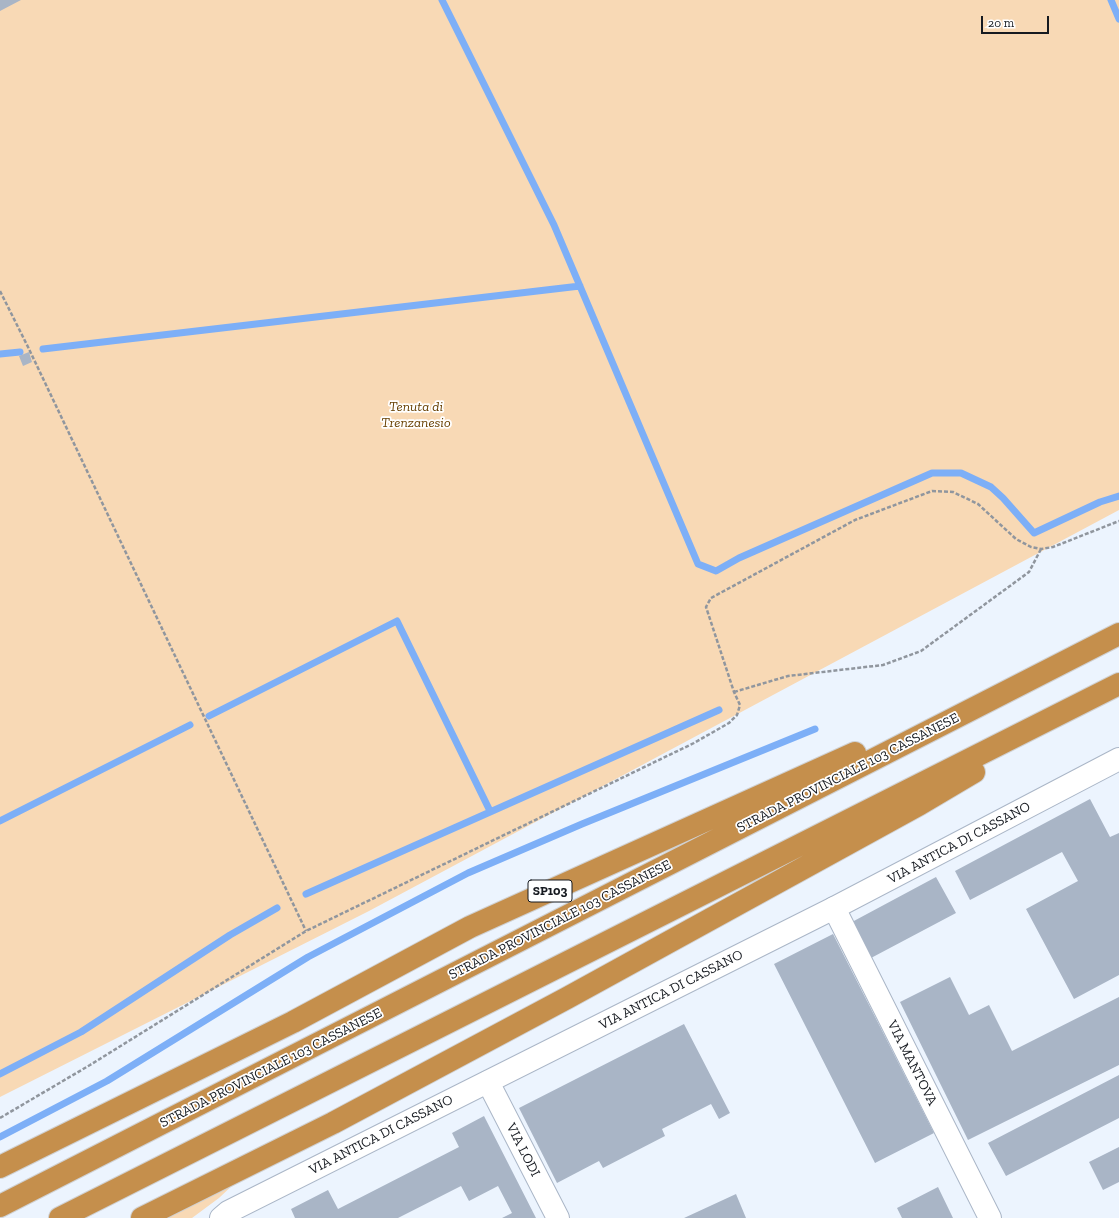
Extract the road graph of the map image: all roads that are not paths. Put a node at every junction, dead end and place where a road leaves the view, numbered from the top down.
1 (1115, 636) edge
2 (1119, 684) edge
3 (1119, 759) edge
4 (834, 908) junction
5 (488, 1082) junction
6 (0, 1167) edge
7 (0, 1206) edge
8 (60, 1218) edge
9 (142, 1218) edge
10 (220, 1218) edge
11 (558, 1218) edge
12 (990, 1218) edge

1 - 6 highway, SP103
1 - 7 highway, STRADA PROVINCIALE 103 CASSANESE / SP103
2 - 8 highway
2 - 9 highway
3 - 4 main road, VIA ANTICA DI CASSANO
4 - 5 main road, VIA ANTICA DI CASSANO
4 - 12 main road, VIA MANTOVA
5 - 10 main road, VIA ANTICA DI CASSANO
5 - 11 main road, VIA LODI

